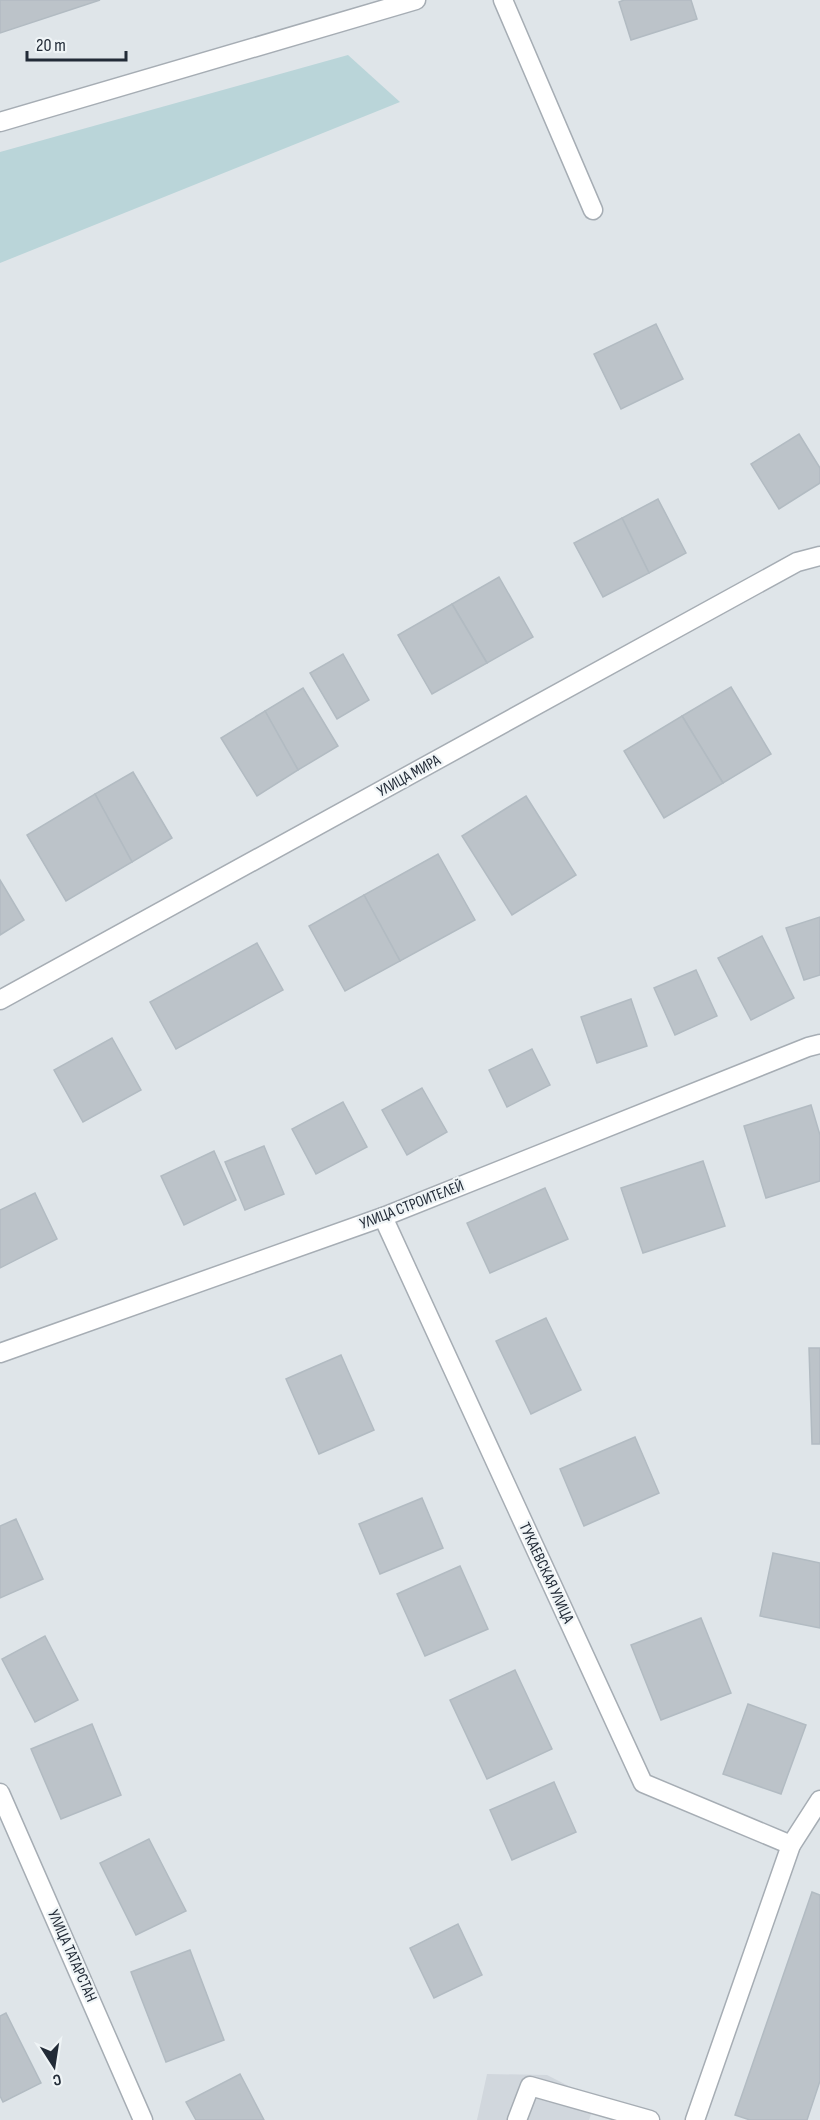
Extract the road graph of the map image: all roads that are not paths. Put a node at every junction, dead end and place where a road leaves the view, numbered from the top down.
1 (416, 0) edge
2 (503, 0) edge
3 (0, 123) edge
4 (593, 210) dead end
5 (820, 556) edge
6 (0, 1000) edge
7 (820, 1044) edge
8 (382, 1217) junction
9 (0, 1353) edge
10 (0, 1793) edge
11 (820, 1800) edge
12 (791, 1845) junction
13 (143, 2120) edge
14 (517, 2120) edge
15 (650, 2120) edge
16 (695, 2120) edge

1 - 3 street
2 - 4 street
5 - 6 street, УЛИЦА МИРА
7 - 8 street, УЛИЦА СТРОИТЕЛЕЙ
8 - 9 street, УЛИЦА СТРОИТЕЛЕЙ
8 - 12 street, ТУКАЕВСКАЯ УЛИЦА
10 - 13 street, УЛИЦА ТАТАРСТАН
11 - 12 street
12 - 16 street
14 - 15 street

